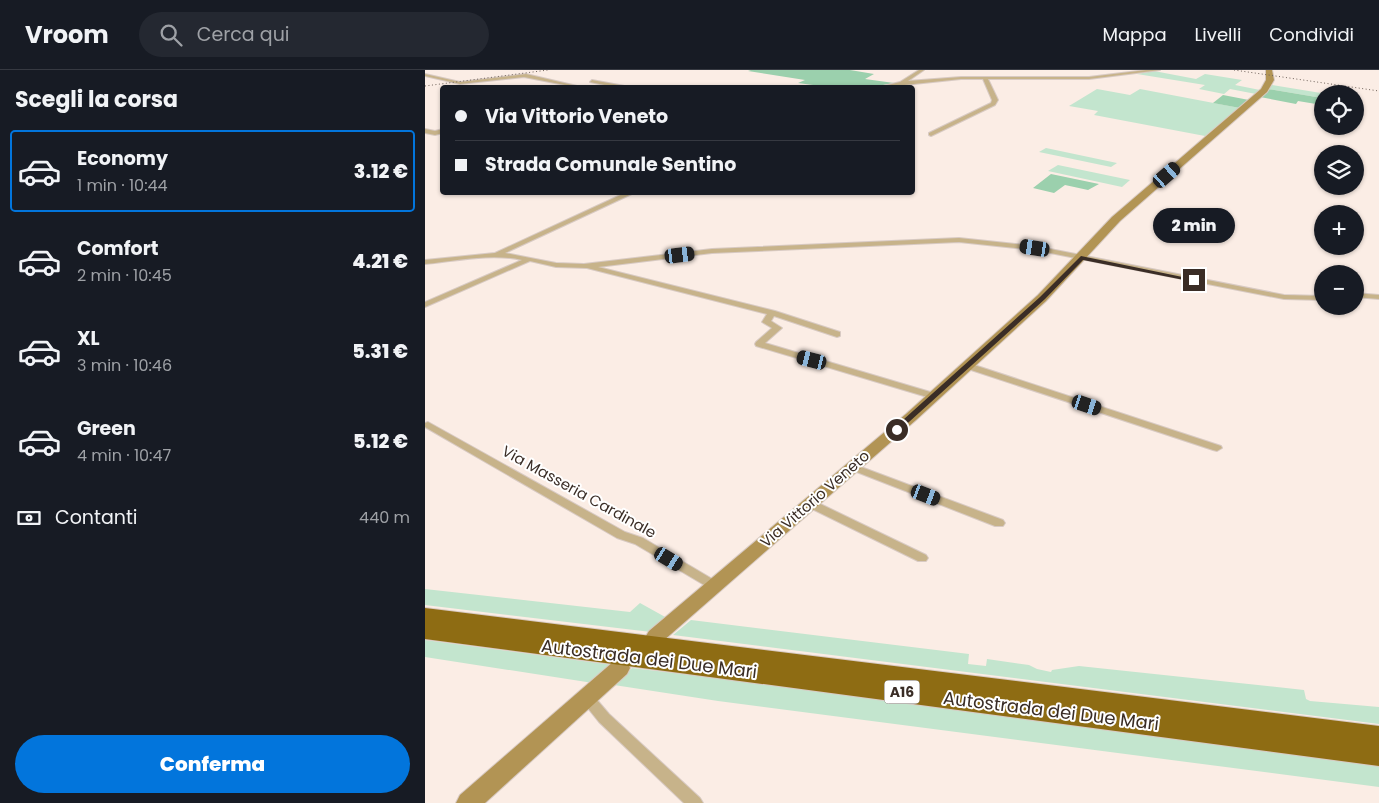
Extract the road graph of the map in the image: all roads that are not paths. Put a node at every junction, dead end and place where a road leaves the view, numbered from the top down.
1 (922, 70) edge
2 (1158, 70) edge
3 (1269, 70) edge
4 (425, 75) edge
5 (603, 77) dead end
6 (985, 78) junction
7 (591, 81) junction
8 (902, 82) junction
9 (565, 85) edge
10 (579, 85) edge
11 (613, 85) edge
12 (890, 85) edge
13 (425, 131) edge
14 (440, 132) edge
15 (931, 134) dead end
16 (627, 195) edge
17 (523, 244) junction
18 (495, 255) junction
19 (511, 255) junction
20 (1081, 258) junction
21 (529, 259) junction
22 (425, 262) edge
23 (584, 266) junction
24 (1364, 296) edge
25 (1379, 297) edge
26 (1314, 298) edge
27 (425, 305) edge
28 (772, 313) junction
29 (837, 334) dead end
30 (968, 366) junction
31 (934, 396) junction
32 (428, 426) dead end
33 (1217, 448) dead end
34 (853, 467) junction
35 (810, 504) junction
36 (999, 523) dead end
37 (922, 558) dead end
38 (715, 586) junction
39 (425, 617) edge
40 (425, 630) edge
41 (655, 636) dead end
42 (620, 668) dead end
43 (587, 697) junction
44 (1379, 738) edge
45 (1379, 754) edge
46 (468, 803) edge
47 (695, 803) edge

1 - 8 street
2 - 6 street
3 - 20 street, Via Vittorio Veneto
4 - 9 street
5 - 7 street
6 - 8 street
6 - 15 street
7 - 10 street
7 - 11 street
8 - 12 street
13 - 14 street
16 - 17 street
17 - 18 street
17 - 19 street
18 - 19 street
18 - 22 street
19 - 21 street
20 - 23 street
20 - 26 street
20 - 30 street, Via Vittorio Veneto
21 - 23 street
21 - 27 street
23 - 28 street
24 - 25 street
28 - 29 street
28 - 31 street
30 - 31 street, Via Vittorio Veneto
30 - 33 street
31 - 34 street, Via Vittorio Veneto
32 - 38 street, Via Masseria Cardinale
34 - 35 street, Via Vittorio Veneto
34 - 36 street
35 - 37 street
35 - 38 street, Via Vittorio Veneto
38 - 41 street, Via Vittorio Veneto
39 - 44 highway, Autostrada dei Due Mari / A16
40 - 45 highway, Autostrada dei Due Mari / A16
42 - 43 street
43 - 46 street
43 - 47 street

